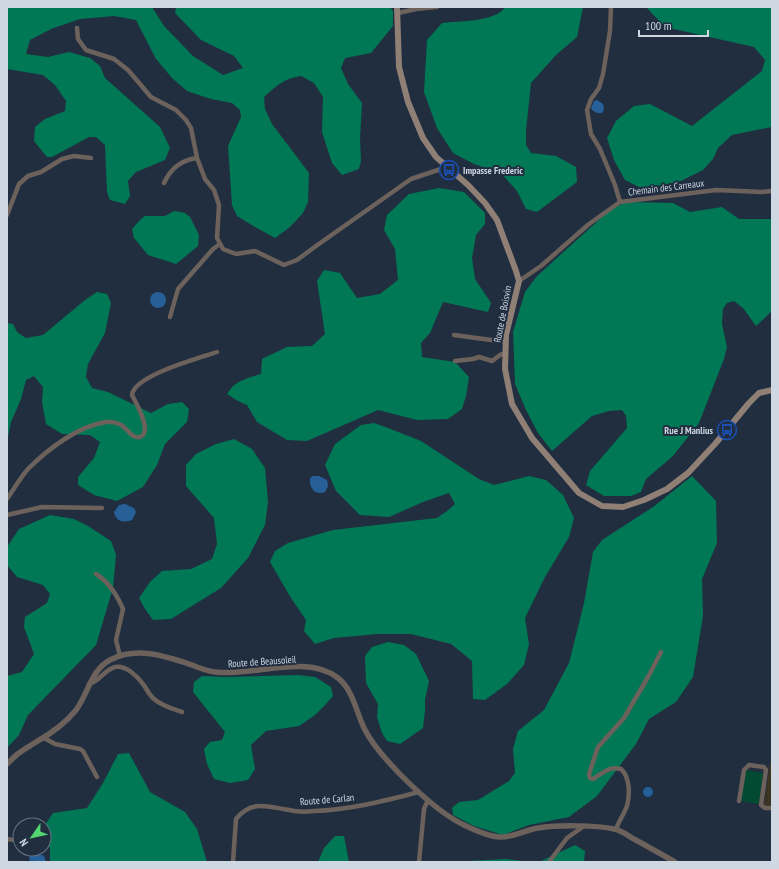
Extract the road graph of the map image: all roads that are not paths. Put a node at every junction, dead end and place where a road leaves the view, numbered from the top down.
1 (437, 7) edge
2 (611, 7) edge
3 (397, 10) edge
4 (77, 28) dead end
5 (91, 158) dead end
6 (197, 158) junction
7 (447, 167) junction
8 (164, 183) dead end
9 (772, 190) edge
10 (620, 202) junction
11 (7, 215) edge
12 (220, 244) junction
13 (519, 282) junction
14 (170, 317) dead end
15 (454, 334) dead end
16 (506, 342) junction
17 (217, 352) dead end
18 (506, 353) junction
19 (455, 361) dead end
20 (772, 390) edge
21 (7, 499) edge
22 (102, 508) dead end
23 (7, 515) edge
24 (96, 574) dead end
25 (661, 652) dead end
26 (120, 656) junction
27 (90, 684) junction
28 (182, 712) dead end
29 (44, 738) junction
30 (7, 764) edge
31 (97, 777) dead end
32 (418, 792) junction
33 (428, 800) junction
34 (739, 801) dead end
35 (772, 808) edge
36 (584, 826) junction
37 (616, 829) junction
38 (233, 862) edge
39 (419, 862) edge
40 (549, 862) edge
41 (675, 862) edge

1 - 3 street
2 - 10 street
3 - 7 main road, Route de Boisvin
4 - 6 street
5 - 11 street
6 - 8 street
6 - 12 street
7 - 12 street
7 - 13 main road, Route de Boisvin
9 - 10 street, Chemain des Carreaux
10 - 13 street, Chemain des Carreaux
12 - 14 street
13 - 16 main road, Route de Boisvin
15 - 16 street
16 - 18 main road, Route de Boisvin
17 - 21 street
18 - 19 street
18 - 20 main road, Route de Boisvin
22 - 23 street
24 - 26 street
25 - 37 street
26 - 27 street, Route de Beausoleil
26 - 32 street, Route de Beausoleil
27 - 28 street
27 - 29 street, Route de Beausoleil
29 - 30 street, Route de Beausoleil
29 - 31 street
32 - 33 street, Route de Beausoleil
32 - 38 street, Route de Carlan
33 - 36 street, Route de Beausoleil
33 - 39 street
34 - 35 street
36 - 37 street, Route de Beausoleil
36 - 40 street
37 - 41 street, Route de Beausoleil

